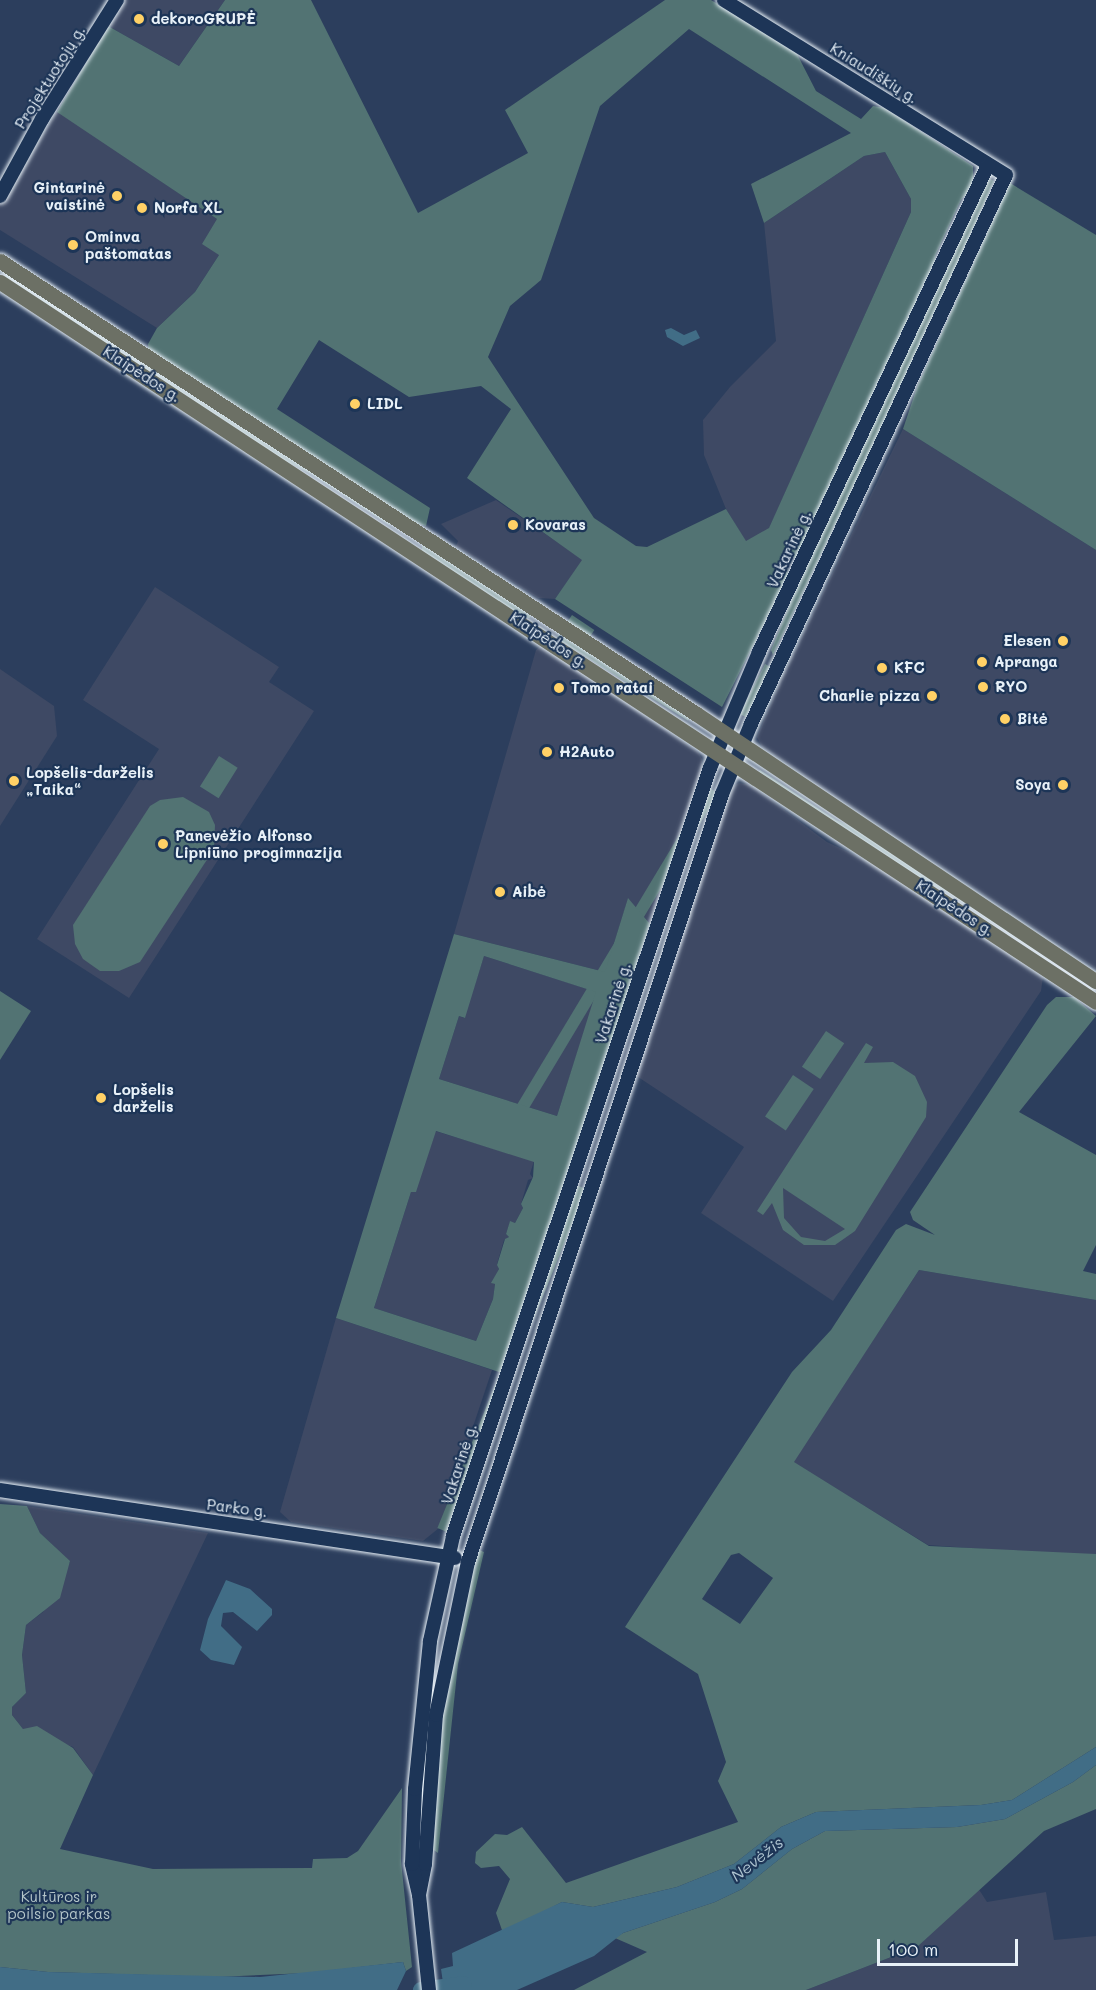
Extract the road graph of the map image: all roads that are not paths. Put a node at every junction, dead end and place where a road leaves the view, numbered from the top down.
1 (117, 0) edge
2 (724, 0) edge
3 (988, 165) junction
4 (11, 173) junction
5 (1006, 175) joint
6 (0, 184) edge
7 (0, 196) edge
8 (0, 261) edge
9 (0, 282) edge
10 (418, 533) junction
11 (408, 548) junction
12 (759, 652) junction
13 (780, 662) junction
14 (724, 733) junction
15 (742, 746) junction
16 (717, 750) junction
17 (735, 762) junction
18 (1096, 981) edge
19 (1096, 1002) edge
20 (0, 1490) edge
21 (448, 1556) junction
22 (468, 1562) junction
23 (419, 1894) junction
24 (429, 1990) edge

1 - 4 main road, Projektuotojų g.
2 - 3 main road, Kniaudiškių g.
3 - 5 main road, Kniaudiškių g.
3 - 12 main road, Vakarinė g.
4 - 6 main road, Projektuotojų g.
4 - 7 main road, Projektuotojų g.
5 - 13 main road, Vakarinė g.
8 - 10 highway, Klaipėdos g.
9 - 11 highway, Klaipėdos g.
10 - 11 highway
10 - 14 highway, Klaipėdos g.
11 - 16 highway, Klaipėdos g.
12 - 13 main road
12 - 14 main road, Vakarinė g.
13 - 15 main road, Vakarinė g.
14 - 15 highway, Klaipėdos g.
14 - 16 main road, Vakarinė g.
15 - 17 main road, Vakarinė g.
15 - 18 highway, Klaipėdos g.
16 - 17 highway, Klaipėdos g.
16 - 21 main road, Vakarinė g.
17 - 19 highway, Klaipėdos g.
17 - 22 main road, Vakarinė g.
20 - 21 main road, Parko g.
21 - 22 main road, Parko g.
21 - 23 main road, Vakarinė g.
22 - 23 main road, Vakarinė g.
23 - 24 main road, Vakarinė g.

